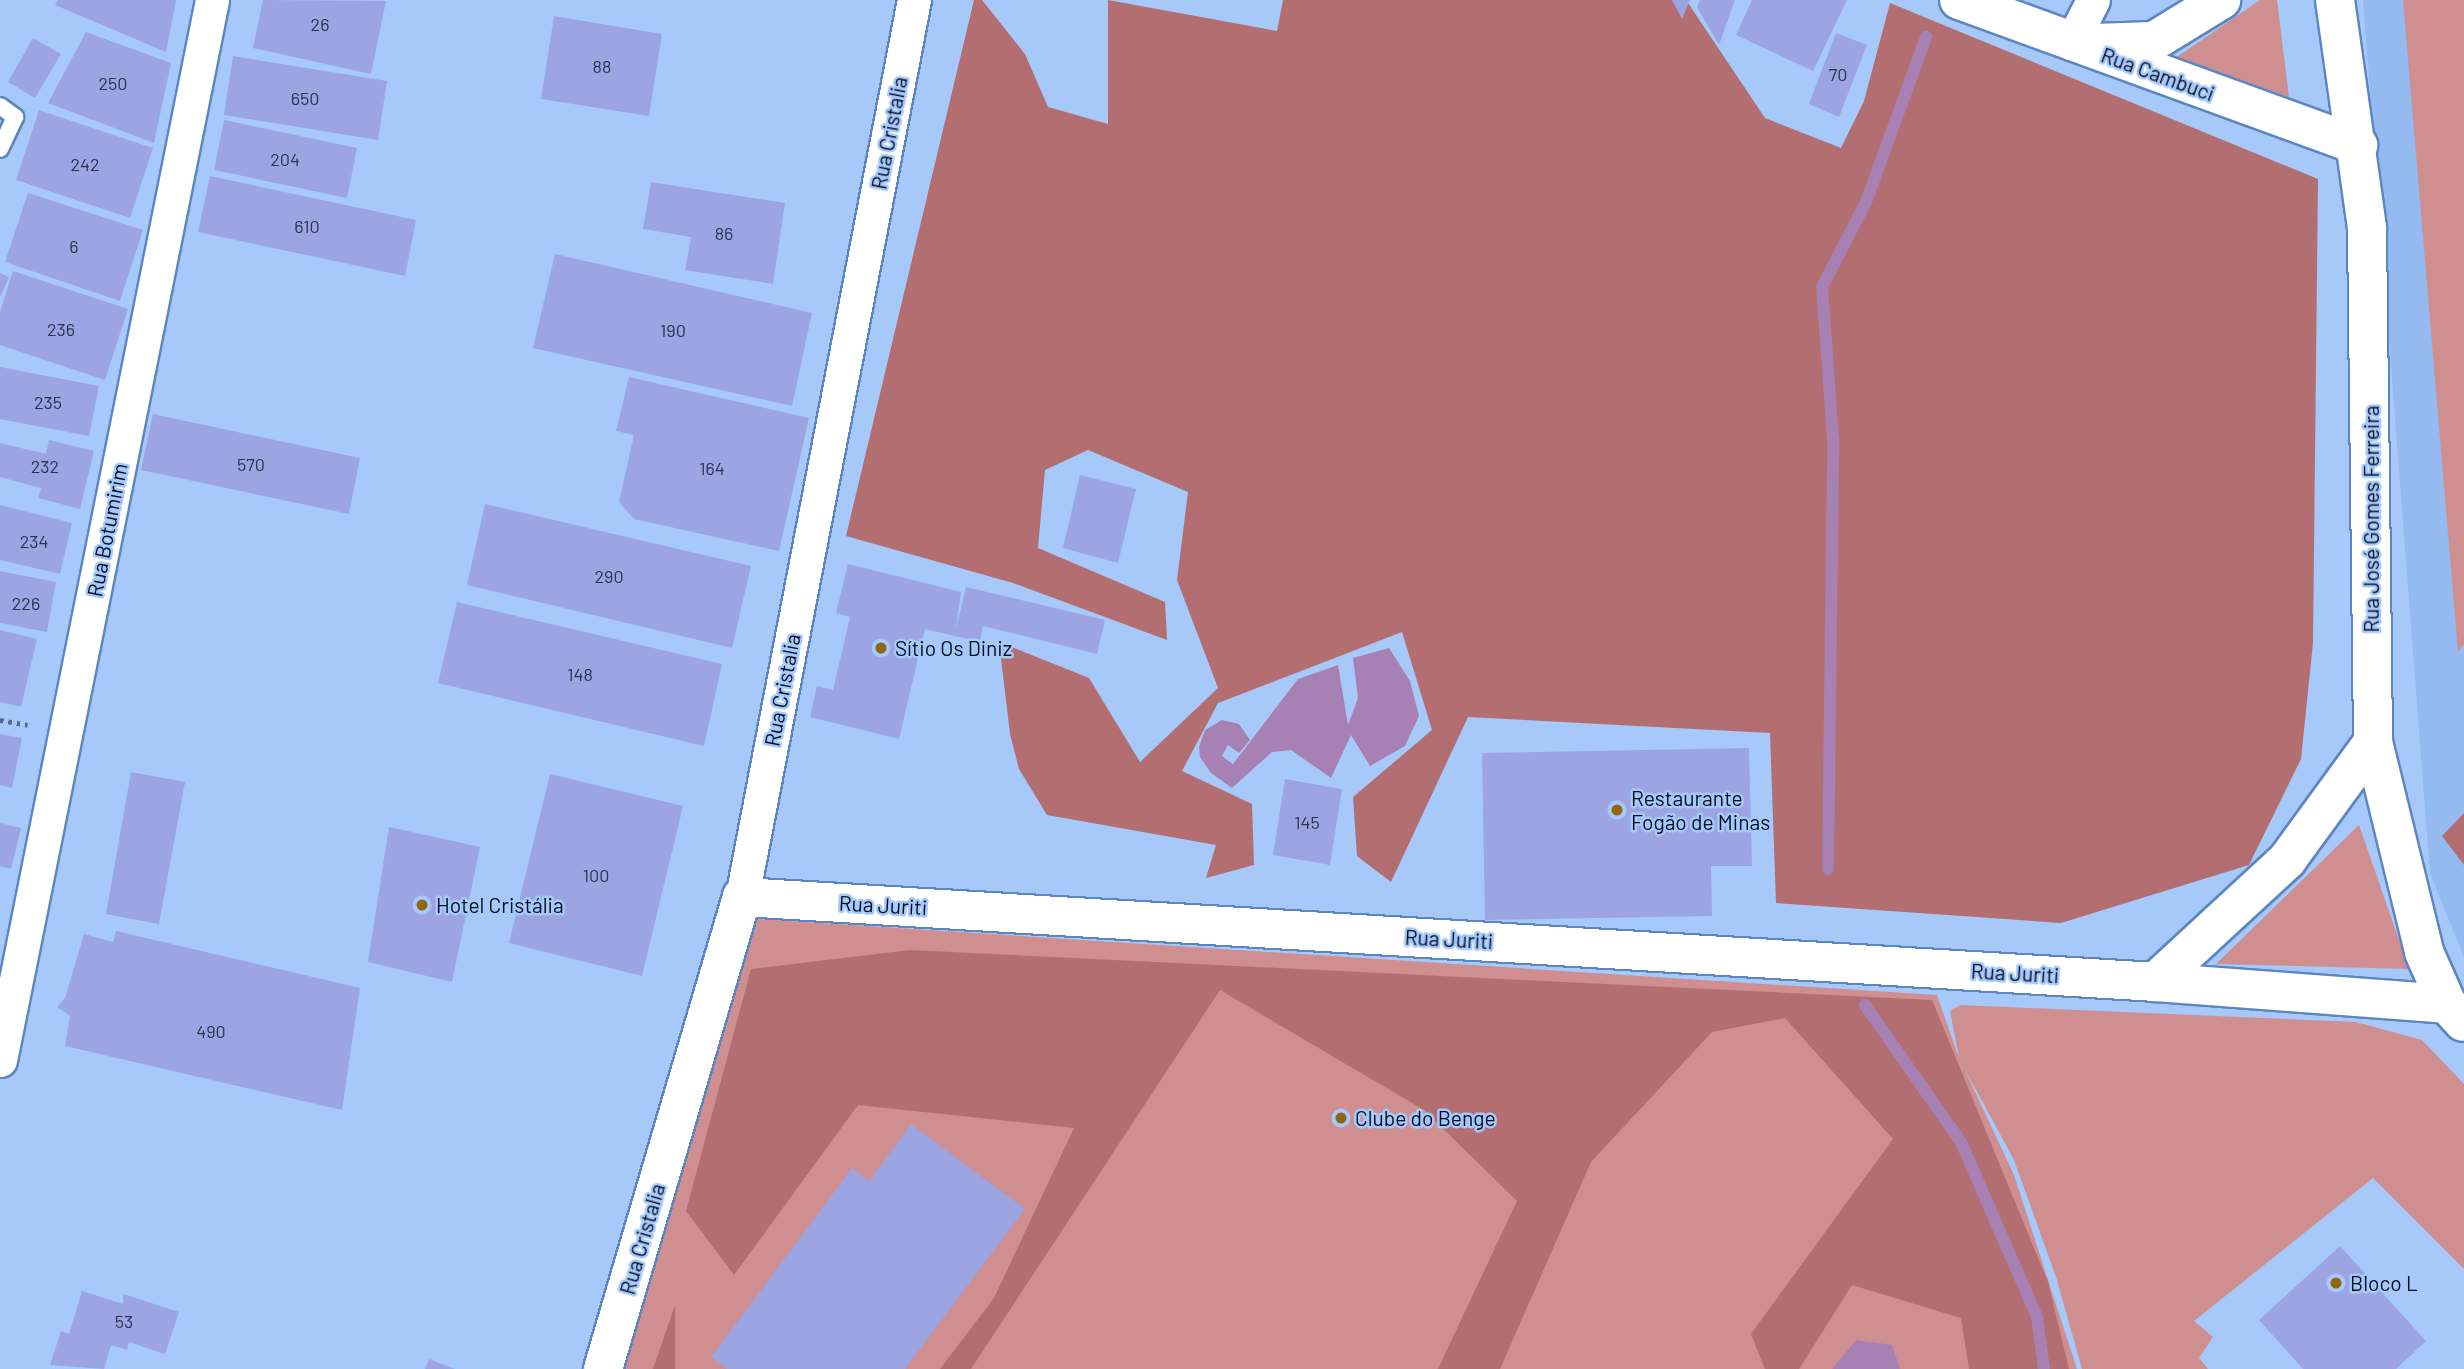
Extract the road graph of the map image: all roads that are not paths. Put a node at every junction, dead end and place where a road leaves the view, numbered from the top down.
1 (212, 0) edge
2 (915, 0) edge
3 (1959, 0) edge
4 (2093, 0) edge
5 (2221, 0) edge
6 (2335, 0) edge
7 (2071, 43) junction
8 (0, 106) edge
9 (2358, 145) junction
10 (0, 149) edge
11 (2373, 742) junction
12 (742, 897) junction
13 (2155, 982) junction
14 (2456, 1014) edge
15 (0, 1060) edge
16 (603, 1369) edge

1 - 15 street, Rua Botumirim
2 - 12 street, Rua Cristalia
3 - 7 street, Rua Cambuci
4 - 7 street
5 - 7 street
6 - 9 street, Rua José Gomes Ferreira
7 - 9 street, Rua Cambuci
8 - 10 lane
9 - 11 street, Rua José Gomes Ferreira
11 - 13 street
11 - 14 street, Rua José Gomes Ferreira
12 - 13 street, Rua Juriti
12 - 16 street, Rua Cristalia
13 - 14 street, Rua Juriti

